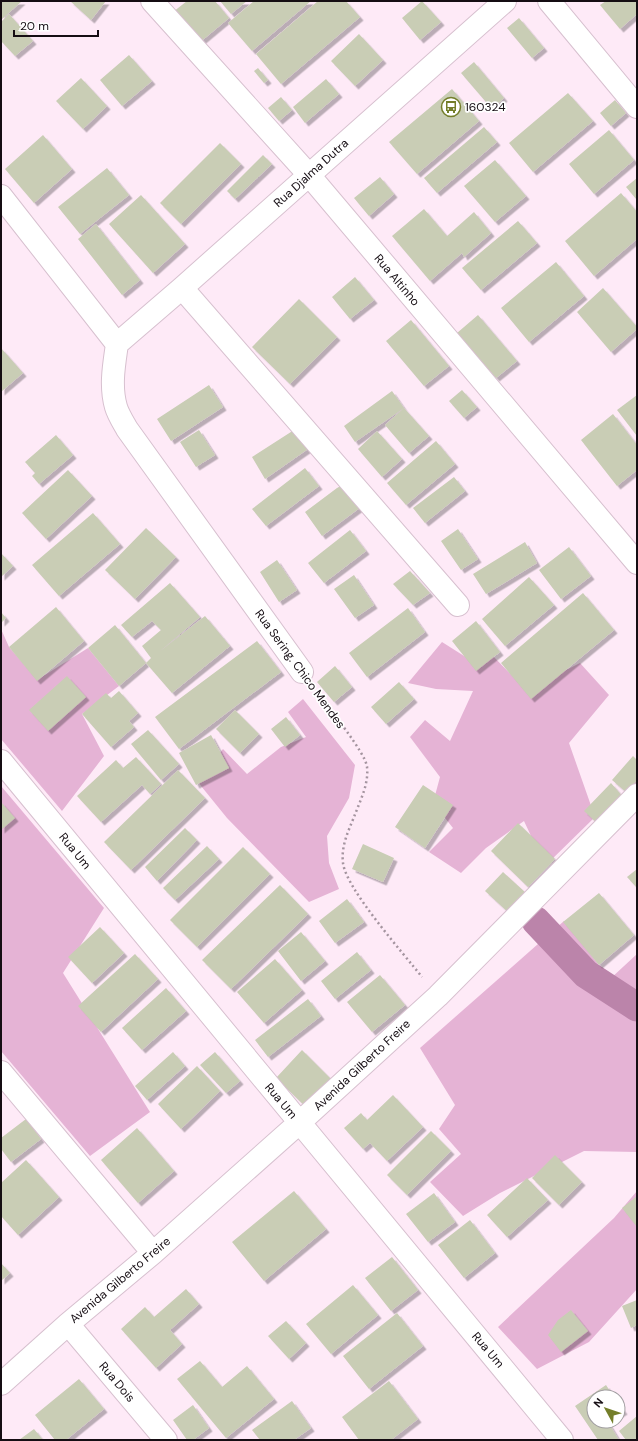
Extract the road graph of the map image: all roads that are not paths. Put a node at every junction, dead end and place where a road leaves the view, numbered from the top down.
1 (152, 1) edge
2 (505, 1) edge
3 (549, 1) edge
4 (637, 107) edge
5 (308, 175) junction
6 (1, 196) edge
7 (182, 288) junction
8 (117, 344) junction
9 (637, 564) edge
10 (458, 605) dead end
11 (302, 672) road end
12 (1, 761) edge
13 (637, 795) edge
14 (1, 1072) edge
15 (299, 1123) junction
16 (153, 1253) junction
17 (68, 1324) junction
18 (1, 1384) edge
19 (166, 1440) edge
20 (562, 1440) edge

1 - 5 street, Rua Altinho
2 - 5 street, Rua Djalma Dutra
3 - 4 street
5 - 7 street, Rua Djalma Dutra
5 - 9 street, Rua Altinho
6 - 8 street
7 - 8 street, Rua Djalma Dutra
7 - 10 street
8 - 11 street, Rua Sering. Chico Mendes
12 - 15 street, Rua Um
13 - 15 street, Avenida Gilberto Freire
14 - 16 street
15 - 16 street, Avenida Gilberto Freire
15 - 20 street, Rua Um
16 - 17 street, Avenida Gilberto Freire
17 - 18 street, Avenida Gilberto Freire
17 - 19 street, Rua Dois

